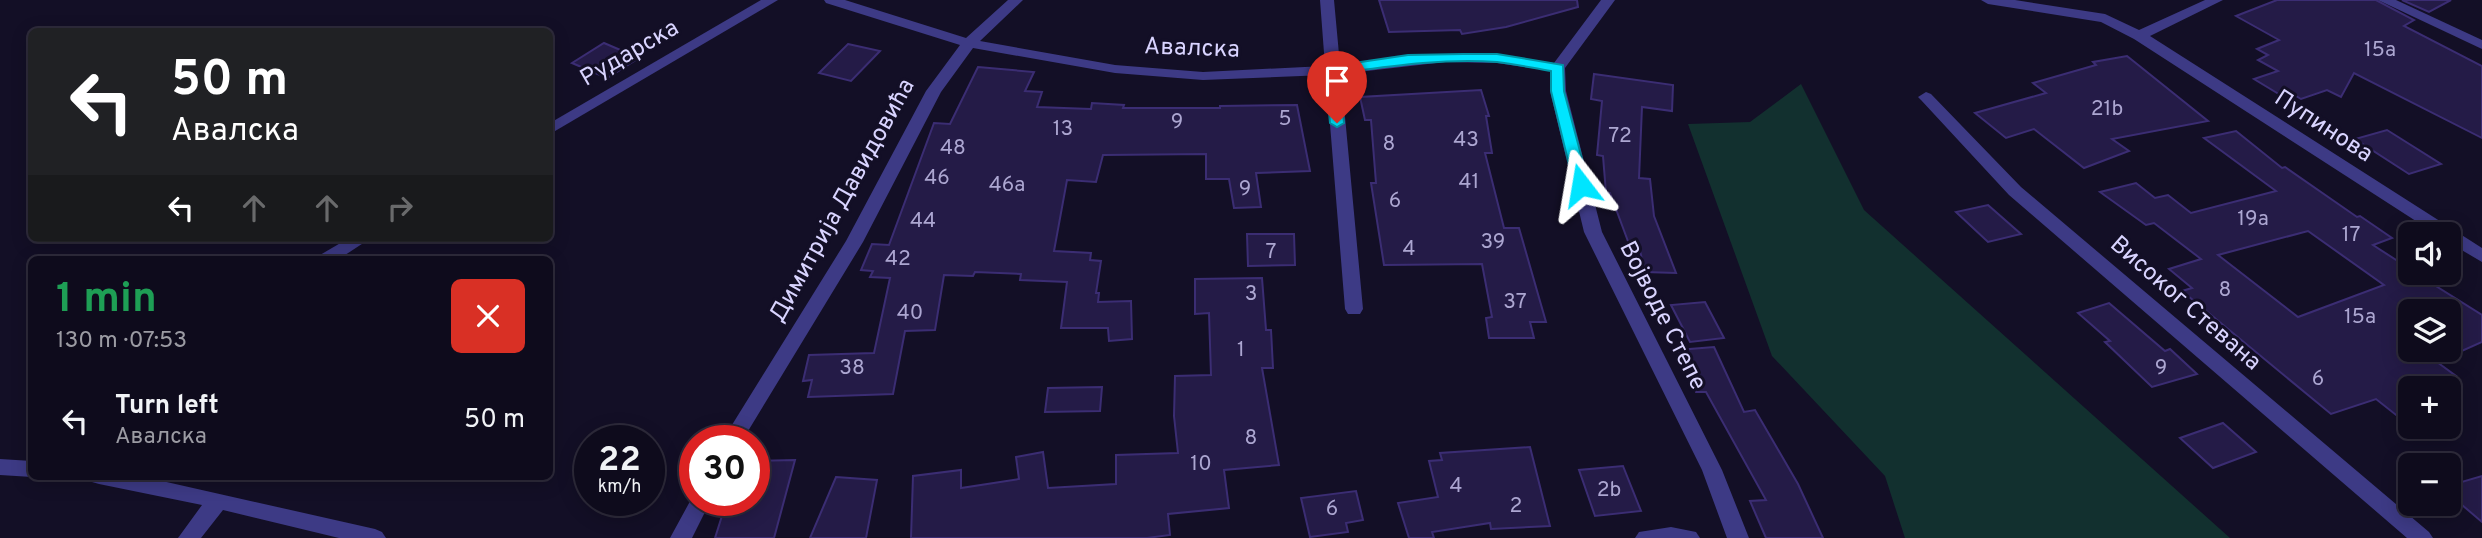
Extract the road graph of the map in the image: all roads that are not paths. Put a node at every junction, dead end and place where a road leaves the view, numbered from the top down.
1 (771, 0) edge
2 (831, 0) edge
3 (1016, 0) edge
4 (1327, 0) edge
5 (1608, 0) edge
6 (1988, 0) edge
7 (2216, 0) edge
8 (2385, 0) edge
9 (2139, 36) junction
10 (969, 43) junction
11 (2482, 45) edge
12 (1558, 68) junction
13 (1332, 70) junction
14 (1926, 97) dead end
15 (553, 127) edge
16 (355, 242) edge
17 (331, 256) edge
18 (2482, 256) edge
19 (1354, 309) dead end
20 (742, 425) edge
21 (0, 467) edge
22 (28, 469) edge
23 (119, 480) edge
24 (218, 500) junction
25 (693, 516) edge
26 (190, 538) edge
27 (375, 538) edge
28 (681, 538) edge
29 (1646, 538) edge
30 (1689, 538) edge
31 (1738, 538) edge
32 (2422, 538) edge

1 - 15 street, Рударска
2 - 10 street, Авалска
3 - 10 street, Димитрија Давидовића
4 - 13 street
5 - 12 street
6 - 9 street, Пупинова
7 - 9 street
8 - 11 street
9 - 18 street, Пупинова
10 - 13 street, Авалска
10 - 20 street, Димитрија Давидовића
12 - 13 street, Авалска
12 - 31 street, Војводе Степе
13 - 19 street
14 - 32 street, Високог Стевана
16 - 17 street
21 - 22 street
23 - 24 street
24 - 26 street
24 - 27 street
25 - 28 street
29 - 30 street

